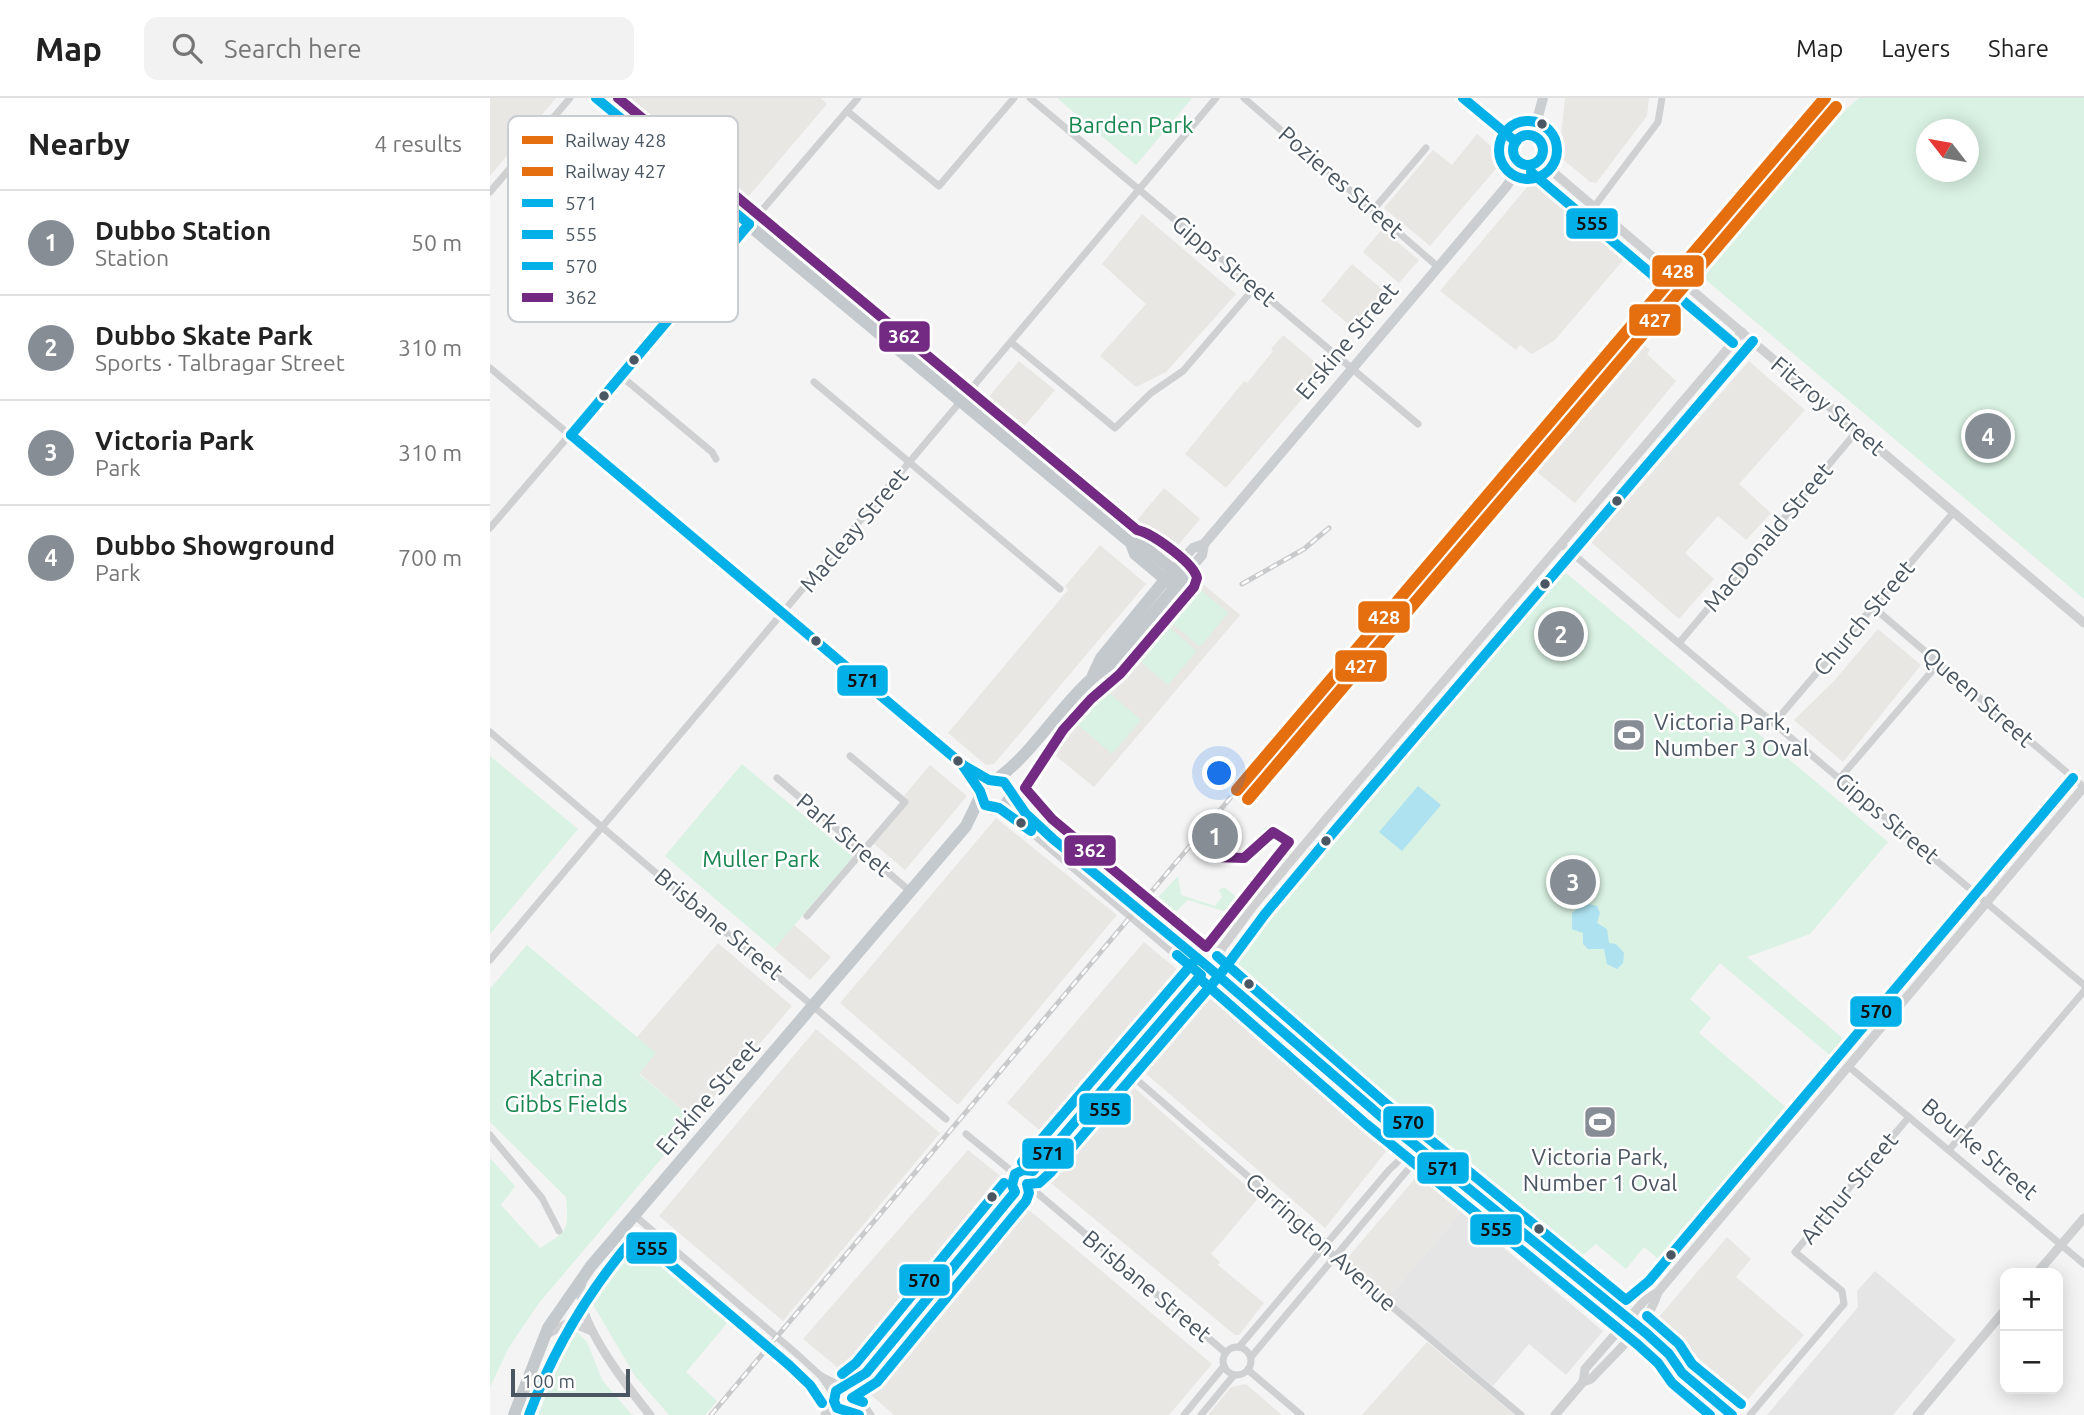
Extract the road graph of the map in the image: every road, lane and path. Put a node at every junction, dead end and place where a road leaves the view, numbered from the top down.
1 (570, 98) edge
2 (597, 98) edge
3 (858, 98) edge
4 (1014, 98) edge
5 (1030, 98) edge
6 (1216, 98) edge
7 (1244, 98) edge
8 (1463, 98) edge
9 (1543, 98) edge
10 (1662, 98) edge
11 (848, 111) junction
12 (555, 116) edge
13 (619, 116) edge
14 (1533, 135) junction
15 (1516, 142) junction
16 (1426, 148) dead end
17 (1540, 161) junction
18 (1521, 164) junction
19 (508, 171) edge
20 (1139, 190) junction
21 (490, 192) edge
22 (1594, 207) junction
23 (1373, 210) junction
24 (738, 215) edge
25 (749, 224) junction
26 (738, 237) edge
27 (1437, 266) junction
28 (1255, 287) junction
29 (666, 322) edge
30 (1742, 332) junction
31 (1012, 343) junction
32 (490, 368) edge
33 (1351, 368) junction
34 (621, 376) junction
35 (814, 382) dead end
36 (961, 403) junction
37 (1418, 424) dead end
38 (1857, 431) junction
39 (571, 435) junction
40 (716, 459) dead end
41 (911, 463) junction
42 (1954, 513) junction
43 (490, 528) edge
44 (1561, 544) junction
45 (1174, 579) junction
46 (1060, 589) dead end
47 (1873, 607) junction
48 (782, 614) junction
49 (2084, 623) edge
50 (1679, 643) junction
51 (1939, 663) junction
52 (1774, 723) junction
53 (490, 732) edge
54 (850, 756) dead end
55 (1021, 761) junction
56 (963, 765) junction
57 (777, 778) dead end
58 (993, 779) junction
59 (1839, 779) junction
60 (2084, 787) edge
61 (1010, 792) junction
62 (980, 794) junction
63 (2076, 797) junction
64 (2084, 803) edge
65 (996, 809) junction
66 (603, 826) junction
67 (966, 826) junction
68 (862, 851) junction
69 (911, 892) junction
70 (1987, 902) junction
71 (807, 916) dead end
72 (490, 960) edge
73 (1208, 967) junction
74 (1201, 975) junction
75 (2084, 985) edge
76 (2084, 991) edge
77 (814, 1005) junction
78 (1848, 1066) junction
79 (1122, 1067) junction
80 (1909, 1117) junction
81 (946, 1119) dead end
82 (966, 1134) dead end
83 (490, 1135) edge
84 (1412, 1147) junction
85 (1949, 1150) junction
86 (1421, 1154) junction
87 (1033, 1171) junction
88 (1015, 1174) junction
89 (1015, 1192) junction
90 (1036, 1192) junction
91 (634, 1215) junction
92 (2084, 1217) edge
93 (559, 1231) dead end
94 (1326, 1244) junction
95 (2061, 1245) junction
96 (1334, 1258) junction
97 (2084, 1264) edge
98 (591, 1266) junction
99 (2041, 1268) edge
100 (1658, 1292) junction
101 (563, 1304) junction
102 (584, 1313) junction
103 (2000, 1316) edge
104 (1628, 1319) junction
105 (1638, 1327) junction
106 (1619, 1329) junction
107 (594, 1331) junction
108 (1629, 1338) junction
109 (539, 1346) junction
110 (1240, 1348) junction
111 (1226, 1353) junction
112 (1251, 1357) junction
113 (1224, 1366) junction
114 (1248, 1370) junction
115 (866, 1373) junction
116 (1682, 1373) junction
117 (1234, 1375) junction
118 (821, 1376) junction
119 (1583, 1382) junction
120 (846, 1386) junction
121 (860, 1396) junction
122 (834, 1398) junction
123 (848, 1413) edge
124 (514, 1415) edge
125 (650, 1415) edge
126 (825, 1415) edge
127 (871, 1415) edge
128 (1184, 1415) edge
129 (1201, 1415) edge
130 (1301, 1415) edge
131 (1521, 1415) edge
132 (1555, 1415) edge
133 (1732, 1415) edge
134 (1750, 1415) edge
135 (1917, 1415) edge

1 - 12 street
2 - 13 highway
3 - 11 street
4 - 11 street
5 - 20 street, Gipps Street
6 - 20 street, Macleay Street
7 - 23 street, Pozieres Street
8 - 15 street
9 - 14 main road
10 - 22 street
11 - 25 street
14 - 15 main road
14 - 17 main road
15 - 18 main road
16 - 23 street
17 - 18 main road
17 - 22 street, Fitzroy Street
18 - 27 main road, Erskine Street
19 - 21 street
20 - 28 street, Gipps Street
20 - 31 street, Macleay Street
22 - 30 street, Fitzroy Street
23 - 27 street, Pozieres Street
24 - 25 highway
25 - 26 street
25 - 36 highway
27 - 33 main road, Erskine Street
28 - 31 street
28 - 33 street, Gipps Street
29 - 34 street
30 - 38 street, Fitzroy Street
30 - 44 street
31 - 36 street, Macleay Street
32 - 39 street
33 - 37 street, Gipps Street
33 - 45 main road, Erskine Street
34 - 39 street
34 - 40 street
35 - 41 street
36 - 41 street, Macleay Street
36 - 45 highway
38 - 42 street, Fitzroy Street
38 - 50 street, MacDonald Street
39 - 43 street
39 - 48 street
41 - 46 street
41 - 48 street, Macleay Street
42 - 47 street, Church Street
42 - 49 street, Fitzroy Street
44 - 50 street, Gipps Street
44 - 73 street
45 - 55 highway, Erskine Street
47 - 51 street, Queen Street
47 - 52 street, Church Street
48 - 56 street
48 - 66 street, Macleay Street
50 - 52 street, Gipps Street
51 - 59 street
51 - 60 street, Queen Street
52 - 59 street, Gipps Street
53 - 66 street, Brisbane Street
54 - 68 street
55 - 58 highway, Erskine Street
55 - 61 highway, Erskine Street
56 - 58 street
56 - 62 street
57 - 68 street, Park Street
58 - 61 highway
58 - 62 highway
59 - 70 street, Gipps Street
60 - 63 street
61 - 65 highway
61 - 73 street
62 - 65 highway
62 - 67 highway, Erskine Street
63 - 64 street
63 - 70 street
65 - 67 highway, Erskine Street
65 - 74 street
66 - 72 street, Macleay Street
66 - 77 street, Brisbane Street
67 - 69 highway, Erskine Street
68 - 69 street, Park Street
68 - 71 street
69 - 77 highway, Erskine Street
70 - 75 street, Gipps Street
70 - 78 street
73 - 74 street
73 - 84 street
74 - 79 street
74 - 84 street
76 - 85 street
77 - 81 street, Brisbane Street
77 - 91 highway, Erskine Street
78 - 80 street, Bourke Street
78 - 100 street
79 - 87 street
79 - 94 street, Carrington Avenue
80 - 85 street, Bourke Street
80 - 134 street, Arthur Street
82 - 88 street
83 - 93 street
84 - 86 street
84 - 94 street
85 - 95 street, Bourke Street
86 - 96 street
86 - 104 street
86 - 106 street
87 - 88 street
87 - 90 street
88 - 89 street
89 - 90 street
89 - 115 street
90 - 111 street, Brisbane Street
91 - 98 highway, Erskine Street
91 - 118 street
92 - 95 street
94 - 96 street, Carrington Avenue
94 - 110 street
95 - 97 street, Bourke Street
95 - 99 street
96 - 112 street
96 - 131 street, Carrington Avenue
98 - 101 highway, Erskine Street
98 - 102 street
100 - 104 street
100 - 105 street
101 - 102 street
101 - 109 highway, Erskine Street
102 - 107 street
103 - 135 street
104 - 105 street
104 - 106 street
105 - 108 street
105 - 116 street
106 - 108 street
106 - 119 street
107 - 109 street
107 - 125 street
108 - 116 street
108 - 119 street
109 - 124 highway, Erskine Street
110 - 111 street
110 - 112 street
111 - 113 street
112 - 114 street
113 - 117 street
113 - 128 street
114 - 117 street
114 - 130 street
115 - 120 street
115 - 121 street
116 - 133 street
117 - 129 street
118 - 120 street
118 - 122 street
119 - 132 street
120 - 121 street
120 - 122 street
121 - 123 street
121 - 127 street
122 - 123 street
122 - 126 street

